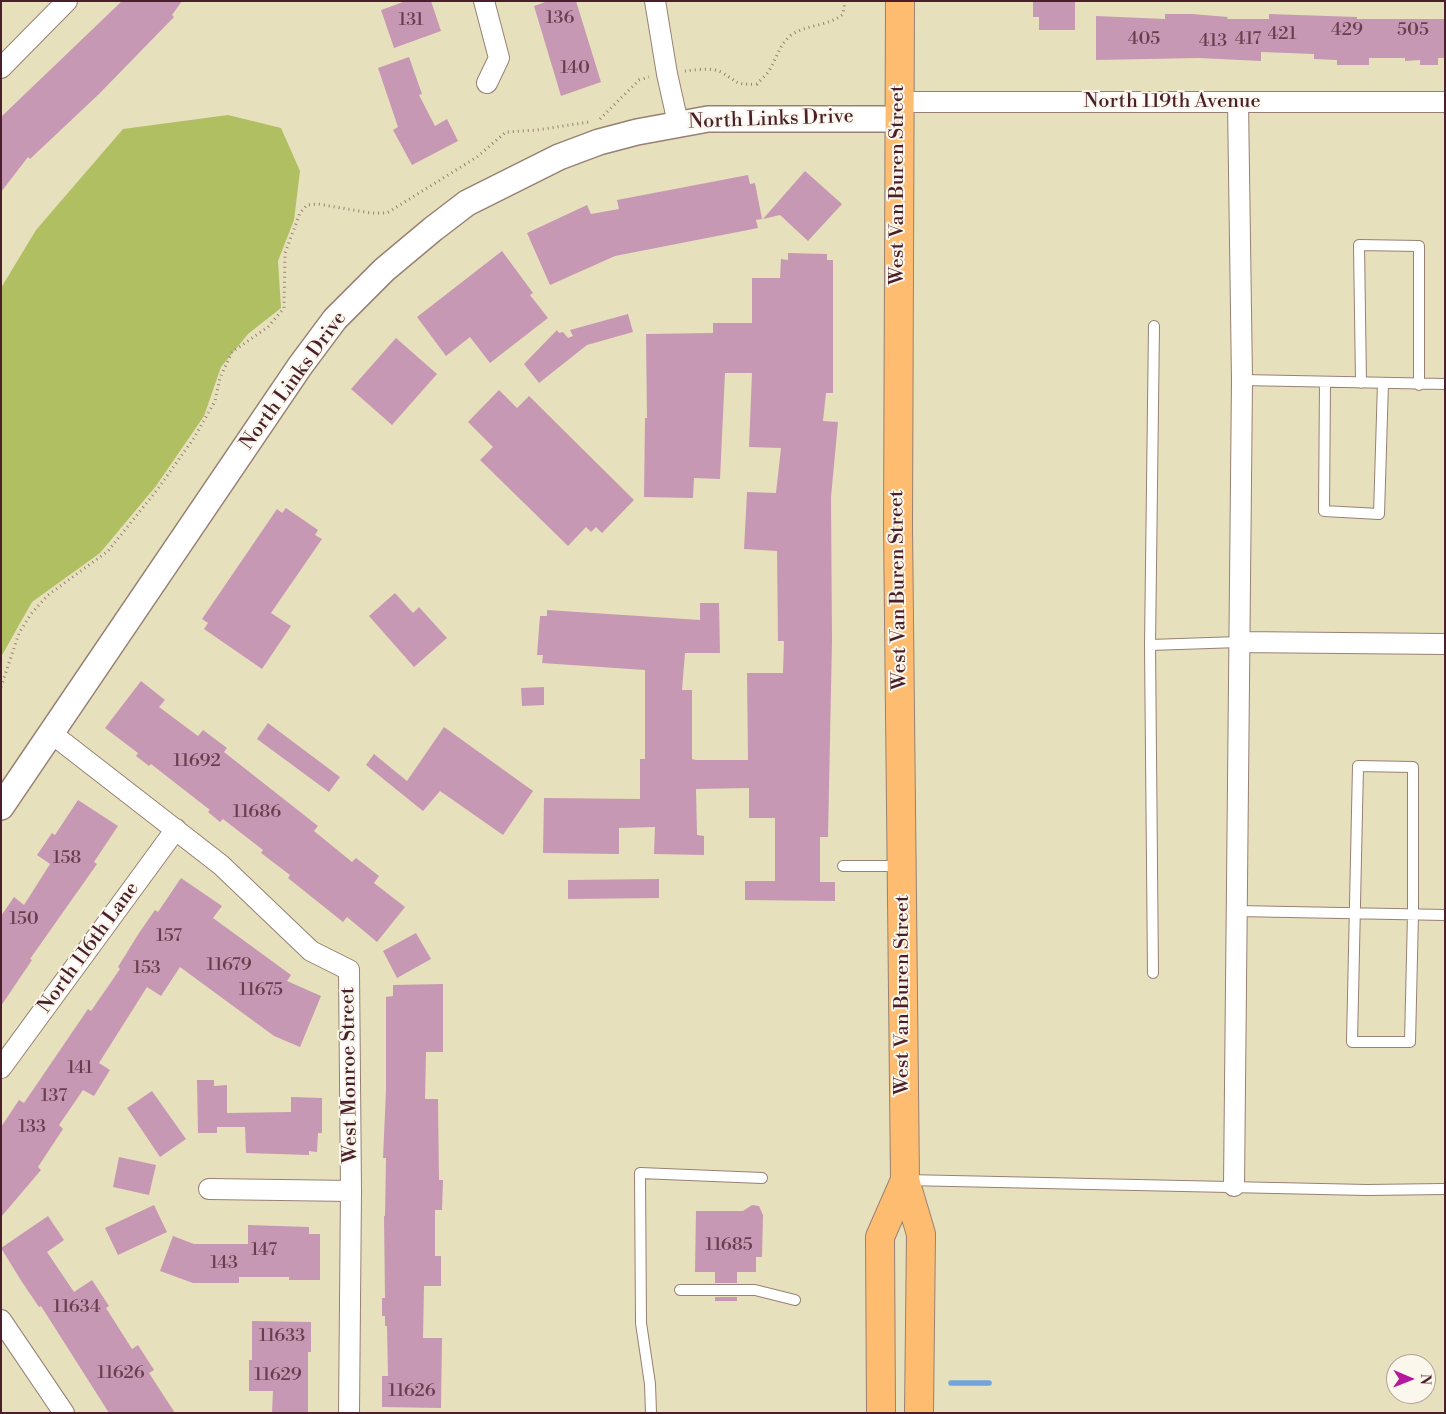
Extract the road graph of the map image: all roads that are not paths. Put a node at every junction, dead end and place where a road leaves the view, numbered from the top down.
1 (67, 1) edge
2 (484, 1) edge
3 (655, 1) edge
4 (900, 1) edge
5 (1, 68) edge
6 (488, 83) dead end
7 (1238, 102) junction
8 (1445, 102) edge
9 (898, 110) junction
10 (678, 123) junction
11 (1154, 326) dead end
12 (1242, 380) junction
13 (1325, 382) junction
14 (1361, 383) junction
15 (1383, 383) junction
16 (1445, 384) edge
17 (1419, 385) junction
18 (1239, 642) junction
19 (1445, 644) edge
20 (1150, 645) junction
21 (51, 733) junction
22 (1, 807) edge
23 (176, 829) junction
24 (843, 866) dead end
25 (902, 866) junction
26 (1237, 911) junction
27 (1356, 912) junction
28 (1413, 914) junction
29 (1445, 915) edge
30 (1153, 973) dead end
31 (1, 1068) edge
32 (762, 1178) dead end
33 (905, 1180) junction
34 (1234, 1186) junction
35 (209, 1189) dead end
36 (1445, 1189) edge
37 (351, 1191) junction
38 (680, 1290) dead end
39 (795, 1300) dead end
40 (1, 1320) edge
41 (883, 1407) edge
42 (64, 1413) edge
43 (349, 1413) edge
44 (651, 1413) edge
45 (919, 1413) edge

1 - 5 street
2 - 6 street
3 - 10 street
4 - 9 main road, West Van Buren Street
7 - 8 street, North 119th Avenue
7 - 9 street, North 119th Avenue
7 - 12 street
9 - 10 street, North Links Drive
9 - 25 main road, West Van Buren Street
10 - 21 street, North Links Drive
11 - 20 lane
12 - 13 lane
12 - 18 street
13 - 14 lane
13 - 15 lane
14 - 15 lane
14 - 17 lane
15 - 17 lane
16 - 17 lane
18 - 19 street
18 - 20 lane
18 - 26 street
20 - 30 lane
21 - 22 street, North Links Drive
21 - 23 street, West Monroe Street
23 - 31 street, North 116th Lane
23 - 37 street, West Monroe Street
24 - 25 lane
25 - 33 main road, West Van Buren Street
26 - 27 lane
26 - 34 street
27 - 28 lane
27 - 28 lane
27 - 28 lane
28 - 29 lane
32 - 44 lane
33 - 34 lane
33 - 41 main road, West Van Buren Street
33 - 45 main road, West Van Buren Street
34 - 36 lane
35 - 37 street
37 - 43 street, West Monroe Street
38 - 39 lane
40 - 42 street

